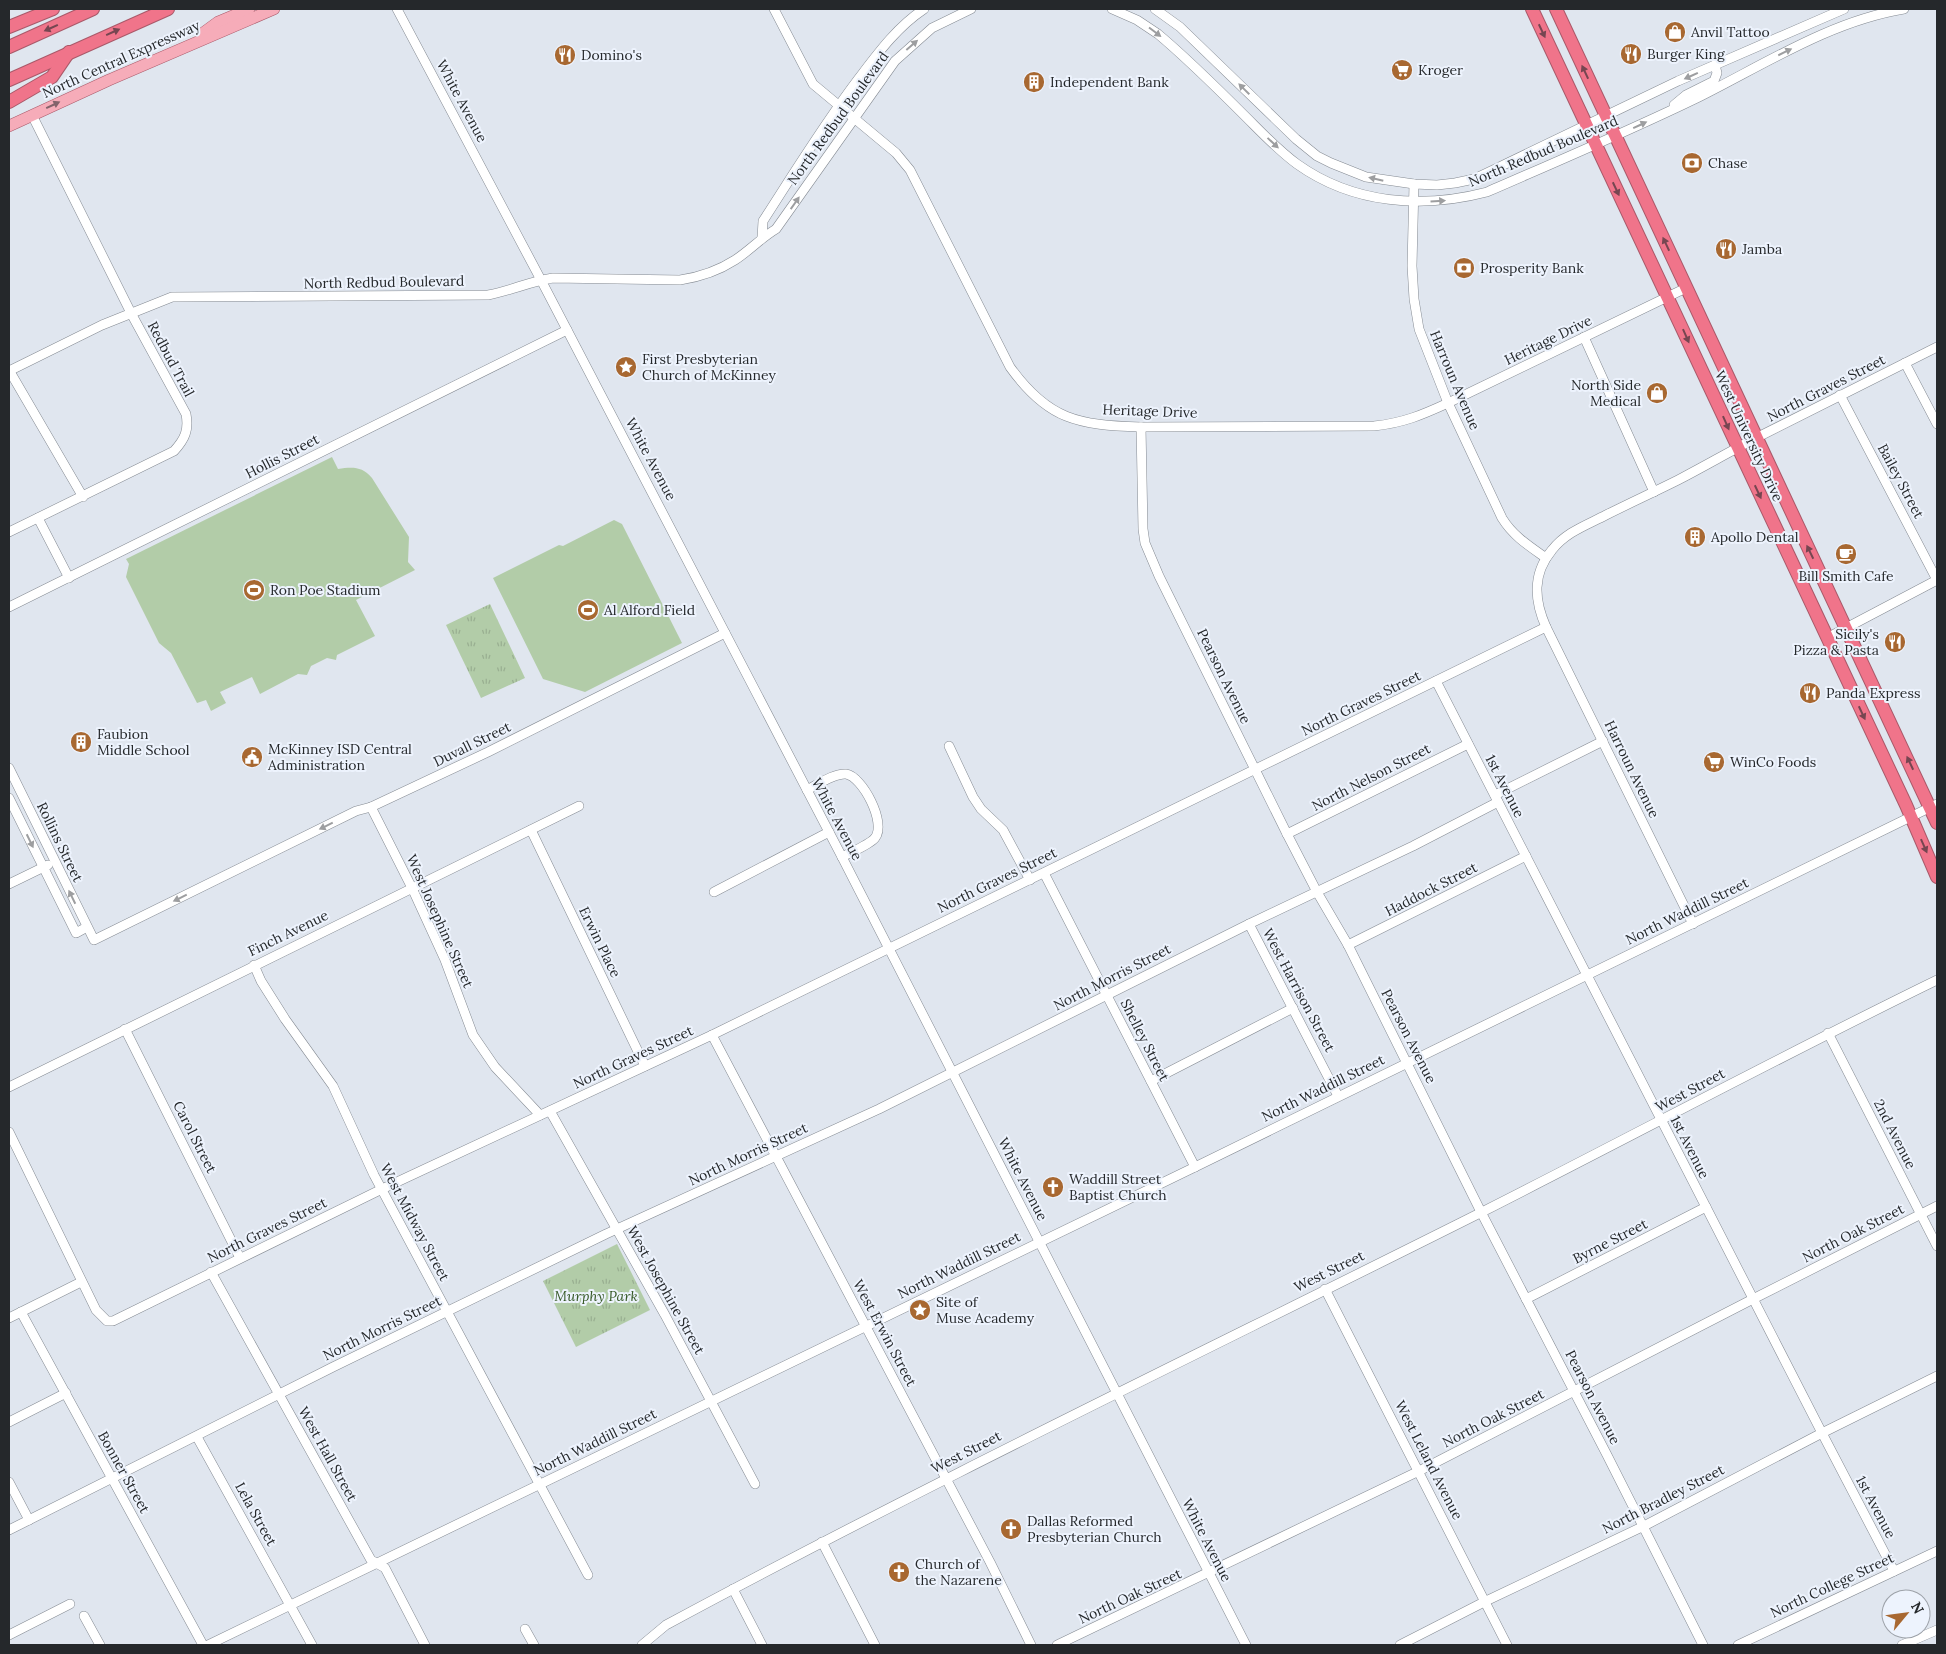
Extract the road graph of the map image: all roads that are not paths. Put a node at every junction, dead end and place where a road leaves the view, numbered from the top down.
1 (53, 9) edge
2 (93, 9) edge
3 (168, 9) edge
4 (249, 9) edge
5 (274, 9) edge
6 (397, 9) edge
7 (774, 9) edge
8 (924, 9) edge
9 (971, 9) edge
10 (1112, 9) edge
11 (1156, 9) edge
12 (1532, 9) edge
13 (1556, 9) edge
14 (1844, 9) edge
15 (1904, 9) edge
16 (1831, 14) junction
17 (9, 27) edge
18 (1837, 29) junction
19 (9, 47) edge
20 (179, 49) junction
21 (69, 52) junction
22 (1714, 65) junction
23 (9, 80) edge
24 (9, 102) edge
25 (838, 106) junction
26 (1666, 112) junction
27 (32, 115) junction
28 (1606, 116) junction
29 (855, 117) junction
30 (1587, 125) junction
31 (9, 126) edge
32 (1616, 136) junction
33 (1596, 145) junction
34 (1414, 184) junction
35 (1414, 202) junction
36 (762, 238) junction
37 (541, 280) junction
38 (1686, 288) junction
39 (1667, 297) junction
40 (132, 315) junction
41 (568, 330) junction
42 (1584, 337) junction
43 (1937, 347) edge
44 (1905, 364) junction
45 (9, 370) edge
46 (1840, 395) junction
47 (1448, 403) junction
48 (1937, 424) edge
49 (1141, 427) junction
50 (1757, 438) junction
51 (1737, 448) junction
52 (1654, 492) junction
53 (83, 497) junction
54 (38, 518) junction
55 (9, 532) edge
56 (1546, 558) junction
57 (68, 578) junction
58 (1937, 580) edge
59 (9, 607) edge
60 (1546, 627) junction
61 (1846, 627) junction
62 (725, 633) junction
63 (1827, 638) junction
64 (1436, 682) junction
65 (1603, 741) junction
66 (1468, 744) junction
67 (949, 746) dead end
68 (9, 768) edge
69 (1255, 770) junction
70 (807, 790) junction
71 (9, 798) edge
72 (1496, 799) junction
73 (579, 806) dead end
74 (1934, 806) edge
75 (371, 807) junction
76 (1911, 816) junction
77 (1937, 823) edge
78 (531, 830) junction
79 (828, 832) junction
80 (1287, 834) junction
81 (1526, 856) junction
82 (842, 857) junction
83 (55, 862) junction
84 (43, 867) junction
85 (1044, 873) junction
86 (1937, 877) edge
87 (1030, 880) junction
88 (9, 884) edge
89 (412, 888) junction
90 (714, 892) dead end
91 (1317, 892) junction
92 (1249, 924) junction
93 (1693, 924) junction
94 (87, 927) junction
95 (94, 940) joint
96 (1348, 945) junction
97 (889, 949) junction
98 (254, 965) junction
99 (1587, 975) junction
100 (1937, 980) edge
101 (1106, 996) junction
102 (1293, 1008) junction
103 (125, 1029) junction
104 (1828, 1033) junction
105 (712, 1035) junction
106 (1408, 1063) junction
107 (645, 1066) junction
108 (953, 1072) junction
109 (1150, 1081) junction
110 (9, 1087) edge
111 (1338, 1096) junction
112 (550, 1110) junction
113 (540, 1115) junction
114 (1661, 1120) junction
115 (9, 1132) edge
116 (776, 1156) junction
117 (1195, 1167) junction
118 (382, 1189) junction
119 (1937, 1206) edge
120 (1706, 1207) junction
121 (1482, 1212) junction
122 (1921, 1215) junction
123 (617, 1230) junction
124 (1039, 1241) junction
125 (1937, 1246) edge
126 (240, 1258) junction
127 (211, 1272) junction
128 (81, 1282) junction
129 (1325, 1288) junction
130 (1526, 1299) junction
131 (1753, 1299) junction
132 (21, 1312) junction
133 (448, 1312) junction
134 (9, 1318) edge
135 (866, 1326) junction
136 (1937, 1376) edge
137 (1116, 1392) junction
138 (1575, 1392) junction
139 (66, 1393) junction
140 (280, 1395) junction
141 (712, 1402) junction
142 (9, 1422) edge
143 (1822, 1433) junction
144 (197, 1437) junction
145 (1418, 1471) junction
146 (946, 1478) junction
147 (112, 1479) junction
148 (9, 1482) edge
149 (541, 1484) junction
150 (755, 1484) dead end
151 (29, 1520) junction
152 (1644, 1526) junction
153 (9, 1530) edge
154 (822, 1542) junction
155 (1937, 1551) edge
156 (378, 1564) junction
157 (1894, 1571) junction
158 (1208, 1573) junction
159 (588, 1575) dead end
160 (733, 1589) junction
161 (1486, 1601) junction
162 (70, 1604) dead end
163 (291, 1605) junction
164 (84, 1616) dead end
165 (525, 1629) dead end
166 (1937, 1630) edge
167 (9, 1636) edge
168 (646, 1644) edge
169 (100, 1645) edge
170 (203, 1645) edge
171 (208, 1645) edge
172 (312, 1645) edge
173 (425, 1645) edge
174 (534, 1645) edge
175 (762, 1645) edge
176 (875, 1645) edge
177 (1031, 1645) edge
178 (1057, 1645) edge
179 (1246, 1645) edge
180 (1400, 1645) edge
181 (1507, 1645) edge
182 (1703, 1645) edge
183 (1738, 1645) edge
184 (1904, 1645) edge

1 - 17 highway
2 -> 19 highway
21 -> 3 highway
4 - 20 main road
5 - 20 main road, North Central Expressway
6 - 37 street, White Avenue
7 - 25 street, Heritage Drive
8 - 25 street, North Redbud Boulevard
29 -> 9 street, North Redbud Boulevard
10 -> 35 street, North Redbud Boulevard
34 -> 11 street, North Redbud Boulevard
12 -> 30 highway, West University Drive
28 -> 13 highway, West University Drive
14 - 16 street, North Redbud Boulevard
15 - 18 street, North Redbud Boulevard
16 - 18 street
16 - 22 street, North Redbud Boulevard
26 -> 18 street, North Redbud Boulevard
27 -> 20 main road, North Central Expressway
21 - 23 highway
21 - 24 highway
22 - 26 street
22 -> 28 street, North Redbud Boulevard
25 - 29 street, Heritage Drive
25 - 36 street, North Redbud Boulevard
32 -> 26 street, North Redbud Boulevard
27 - 31 main road, North Central Expressway
27 - 40 street, Redbud Trail
28 - 30 street, North Redbud Boulevard
28 - 32 highway, West University Drive
36 -> 29 street, North Redbud Boulevard
29 - 49 street, Heritage Drive
30 - 33 highway, West University Drive
30 - 34 street, North Redbud Boulevard
32 - 33 street, North Redbud Boulevard
38 -> 32 highway, West University Drive
35 -> 33 street, North Redbud Boulevard
33 -> 39 highway, West University Drive
34 - 35 street, Harroun Avenue
35 - 47 street, Harroun Avenue
36 - 37 street, North Redbud Boulevard
37 - 40 street, North Redbud Boulevard
37 - 41 street, White Avenue
38 - 39 street, Heritage Drive
38 - 50 highway, West University Drive
39 - 42 street, Heritage Drive
39 -> 51 highway, West University Drive
40 - 45 street, North Redbud Boulevard
40 - 53 street, Redbud Trail
41 - 57 street, Hollis Street
41 - 62 street, White Avenue
42 - 47 street, Heritage Drive
42 - 52 street
43 - 44 street, North Graves Street
44 - 46 street, North Graves Street
44 - 48 street
45 - 53 street
46 - 50 street, North Graves Street
46 - 58 street, Bailey Street
47 - 49 street, Heritage Drive
47 - 56 street, Harroun Avenue
49 - 69 street, Pearson Avenue
50 - 51 street, North Graves Street
61 -> 50 highway, West University Drive
51 - 52 street, North Graves Street
51 -> 63 highway, West University Drive
52 - 56 street, North Graves Street
53 - 54 street, Redbud Trail
54 - 55 street, Redbud Trail
54 - 57 street
56 - 60 street, North Graves Street
57 - 59 street, Hollis Street
58 - 61 street
60 - 64 street, North Graves Street
60 - 65 street, Harroun Avenue
61 - 63 street
74 -> 61 highway, West University Drive
62 - 70 street, White Avenue
62 - 75 street, Duvall Street
63 -> 76 highway, West University Drive
64 - 66 street, 1st Avenue
64 - 69 street, North Graves Street
65 - 72 street, North Morris Street
65 - 93 street, Harroun Avenue
66 - 72 street, 1st Avenue
66 - 80 street, North Nelson Street
67 - 87 street
68 - 83 street, Rollins Street
69 - 80 street, Pearson Avenue
69 - 85 street, North Graves Street
70 - 79 street, White Avenue
70 - 82 street
71 -> 84 street, Rollins Street
72 - 81 street, 1st Avenue
72 - 91 street, North Morris Street
73 - 78 street, Finch Avenue
74 - 76 street, North Waddill Street
74 - 77 highway, West University Drive
75 - 89 street, West Josephine Street
75 -> 95 street, Duvall Street
76 -> 86 highway, West University Drive
76 - 93 street, North Waddill Street
78 - 89 street, Finch Avenue
78 - 107 street, Erwin Place
79 - 82 street, White Avenue
79 - 90 street
80 - 91 street, Pearson Avenue
81 - 96 street, Haddock Street
81 - 99 street, 1st Avenue
82 - 97 street, White Avenue
83 - 84 street
94 -> 83 street, Rollins Street
84 - 88 street
84 - 94 street, Rollins Street
85 - 87 street, North Graves Street
85 - 101 street, Shelley Street
87 - 97 street, North Graves Street
89 - 98 street, Finch Avenue
89 - 113 street, West Josephine Street
91 - 92 street, North Morris Street
91 - 96 street, Pearson Avenue
92 - 101 street, North Morris Street
92 - 102 street, West Harrison Street
93 - 99 street, North Waddill Street
94 - 95 street, Rollins Street
96 - 106 street, Pearson Avenue
97 - 105 street, North Graves Street
97 - 108 street, White Avenue
98 - 103 street, Finch Avenue
98 - 118 street, West Midway Street
99 - 106 street, North Waddill Street
99 - 114 street, 1st Avenue
100 - 104 street, West Street
101 - 108 street, North Morris Street
101 - 109 street, Shelley Street
102 - 109 street
102 - 111 street, West Harrison Street
103 - 110 street, Finch Avenue
103 - 126 street, Carol Street
104 - 114 street, West Street
104 - 122 street, 2nd Avenue
105 - 107 street, North Graves Street
105 - 116 street, West Erwin Street
106 - 111 street, North Waddill Street
106 - 121 street, Pearson Avenue
107 - 112 street, North Graves Street
108 - 116 street, North Morris Street
108 - 124 street, White Avenue
109 - 117 street, Shelley Street
111 - 117 street, North Waddill Street
112 - 113 street, North Graves Street
112 - 123 street, West Josephine Street
113 - 118 street, North Graves Street
114 - 120 street, 1st Avenue
114 - 121 street, West Street
115 - 128 street
116 - 123 street, North Morris Street
116 - 135 street, West Erwin Street
117 - 124 street, North Waddill Street
118 - 126 street, North Graves Street
118 - 133 street, West Midway Street
119 - 122 street, North Oak Street
120 - 130 street, Byrne Street
120 - 131 street, 1st Avenue
121 - 129 street, West Street
121 - 130 street, Pearson Avenue
122 - 125 street, 2nd Avenue
122 - 131 street, North Oak Street
123 - 133 street, North Morris Street
123 - 141 street, West Josephine Street
124 - 135 street, North Waddill Street
124 - 137 street, White Avenue
126 - 127 street, North Graves Street
127 - 128 street, North Graves Street
127 - 140 street, West Hall Street
128 - 132 street
129 - 137 street, West Street
129 - 145 street, West Leland Avenue
130 - 138 street, Pearson Avenue
131 - 138 street, North Oak Street
131 - 143 street, 1st Avenue
132 - 134 street
132 - 139 street, Bonner Street
133 - 140 street, North Morris Street
133 - 149 street, West Midway Street
135 - 141 street, North Waddill Street
135 - 146 street, West Erwin Street
136 - 143 street, North Bradley Street
137 - 146 street, West Street
137 - 158 street, White Avenue
138 - 145 street, North Oak Street
138 - 152 street, Pearson Avenue
139 - 142 street
139 - 147 street, Bonner Street
140 - 144 street, North Morris Street
140 - 156 street, West Hall Street
141 - 149 street, North Waddill Street
141 - 150 street, West Josephine Street
143 - 152 street, North Bradley Street
143 - 157 street, 1st Avenue
144 - 147 street, North Morris Street
144 - 163 street, Lela Street
145 - 158 street, North Oak Street
145 - 161 street, West Leland Avenue
146 - 154 street, West Street
146 - 177 street, West Erwin Street
147 - 151 street, North Morris Street
147 - 170 street, Bonner Street
148 - 151 street
149 - 156 street, North Waddill Street
149 - 159 street, West Midway Street
151 - 153 street, North Morris Street
152 - 161 street, North Bradley Street
152 - 182 street, Pearson Avenue
154 - 160 street, West Street
154 - 176 street
155 - 157 street, North College Street
156 - 163 street, North Waddill Street
156 - 173 street, West Hall Street
157 - 183 street, North College Street
158 - 178 street, North Oak Street
158 - 179 street, White Avenue
160 - 168 street, West Street
160 - 175 street
161 - 180 street, North Bradley Street
161 - 181 street, West Leland Avenue
162 - 167 street
163 - 171 street, North Waddill Street
163 - 172 street, Lela Street
164 - 169 street
165 - 174 street
166 - 184 street

